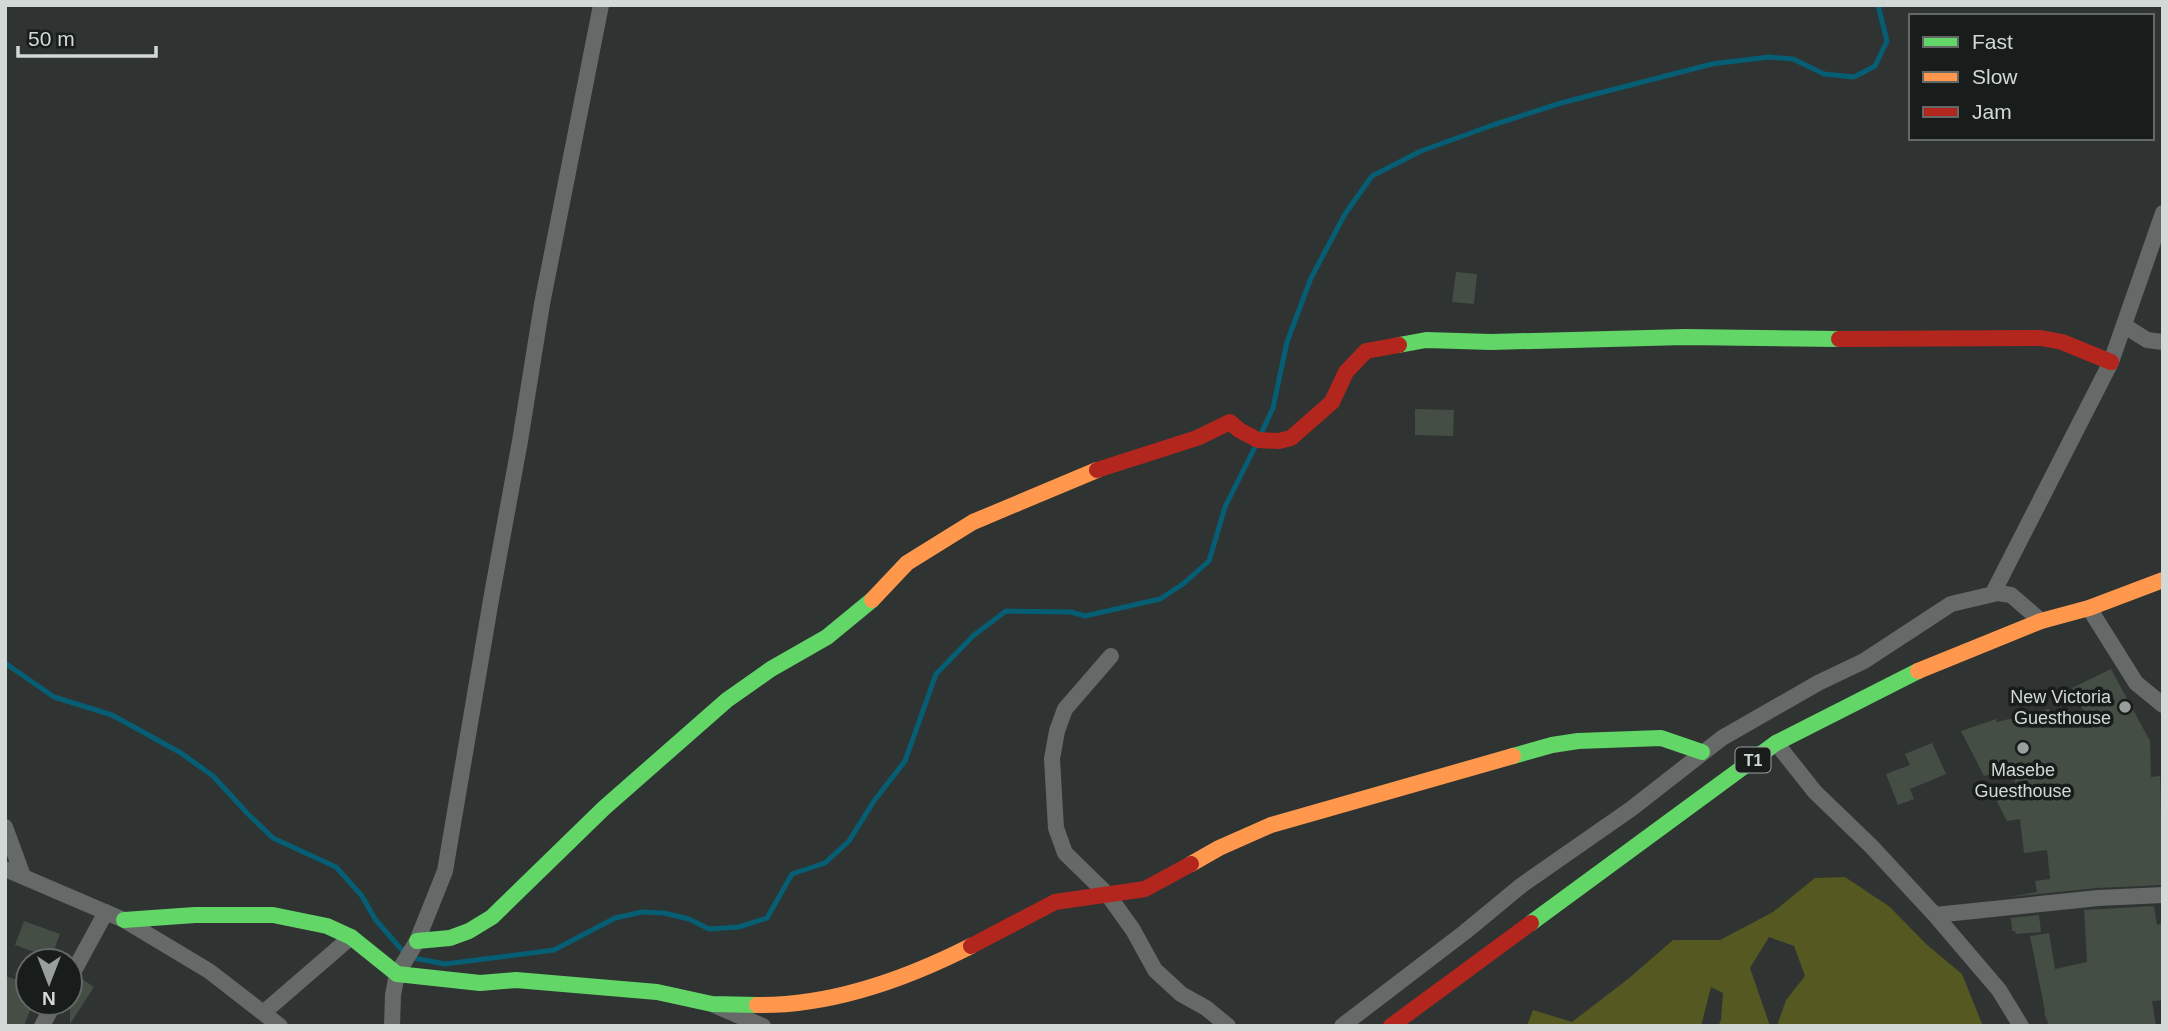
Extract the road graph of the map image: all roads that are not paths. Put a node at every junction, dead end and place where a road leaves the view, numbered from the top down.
1 (601, 5) edge
2 (2163, 213) edge
3 (2125, 326) junction
4 (2163, 342) edge
5 (2111, 362) junction
6 (2163, 580) edge
7 (1993, 593) junction
8 (2089, 608) junction
9 (2040, 621) junction
10 (1111, 656) dead end
11 (2163, 705) edge
12 (1776, 743) junction
13 (1702, 752) junction
14 (5, 827) edge
15 (5, 869) edge
16 (23, 876) junction
17 (1108, 895) junction
18 (2163, 895) edge
19 (106, 912) junction
20 (1935, 915) junction
21 (124, 920) junction
22 (352, 937) junction
23 (416, 940) junction
24 (84, 952) edge
25 (397, 974) junction
26 (712, 1004) junction
27 (263, 1013) junction
28 (279, 1026) edge
29 (392, 1026) edge
30 (763, 1026) edge
31 (1227, 1026) edge
32 (1342, 1026) edge
33 (1391, 1026) edge
34 (2021, 1026) edge

1 - 23 street
2 - 3 street
3 - 4 street
3 - 5 street
5 - 7 street
5 - 23 main road
6 - 8 main road, T1
7 - 9 street
7 - 13 street
8 - 9 main road, T1
8 - 11 street
9 - 12 main road, T1
10 - 17 street
12 - 20 street
12 - 33 main road, T1
13 - 17 main road
13 - 32 street
14 - 16 street
15 - 16 street
16 - 19 street
17 - 26 main road
17 - 31 street
18 - 20 street
19 - 21 street
19 - 24 street
20 - 34 street
21 - 22 main road
21 - 27 street
22 - 25 main road
22 - 27 street
23 - 25 street
25 - 26 main road
25 - 29 street
26 - 30 street
27 - 28 street

